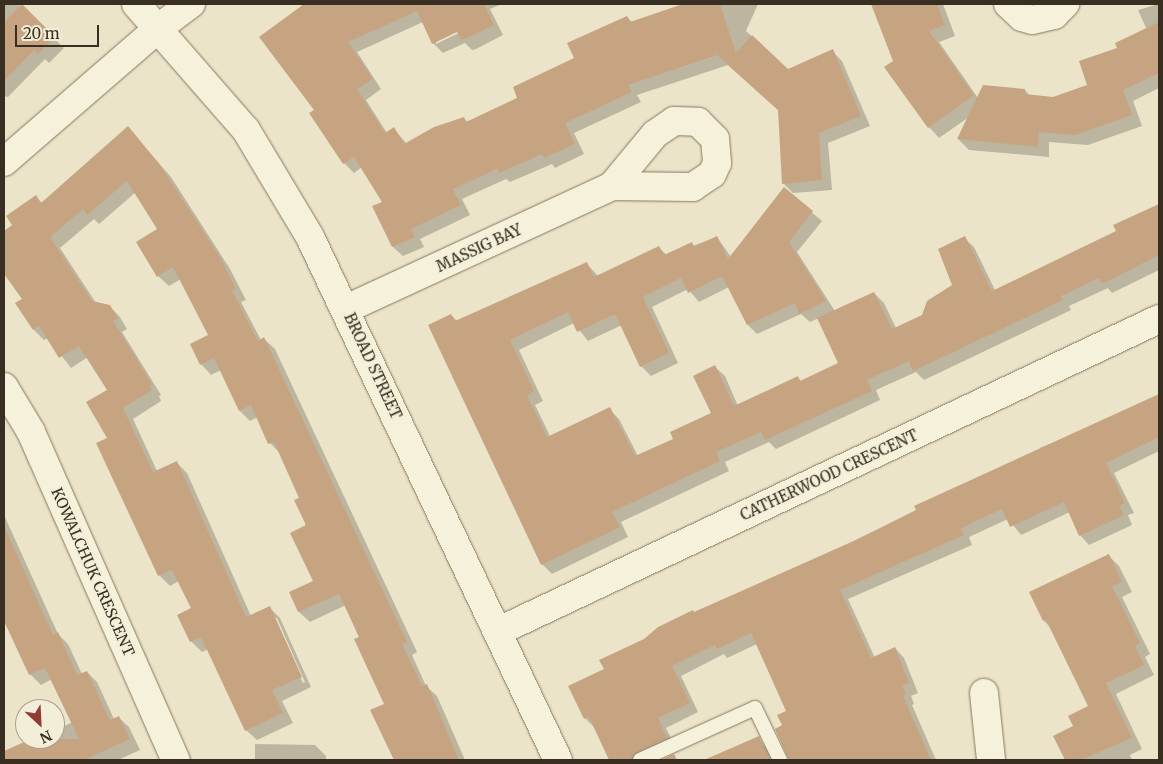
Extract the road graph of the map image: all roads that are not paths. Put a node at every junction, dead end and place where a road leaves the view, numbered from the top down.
1 (136, 4) edge
2 (192, 4) edge
3 (1008, 4) edge
4 (1065, 4) edge
5 (160, 27) junction
6 (4, 162) edge
7 (612, 186) dead end
8 (346, 310) junction
9 (1159, 319) edge
10 (4, 387) edge
11 (499, 631) junction
12 (984, 693) dead end
13 (176, 760) edge
14 (558, 760) edge
15 (640, 760) edge
16 (780, 760) edge
17 (991, 760) edge

1 - 5 street, BROAD STREET
2 - 5 street
3 - 4 street
5 - 6 street
5 - 8 street, BROAD STREET
7 - 8 street, MASSIG BAY
8 - 11 street, BROAD STREET
9 - 11 street, CATHERWOOD CRESCENT
10 - 13 street, KOWALCHUK CRESCENT
11 - 14 street, BROAD STREET
12 - 17 street
15 - 16 lane

